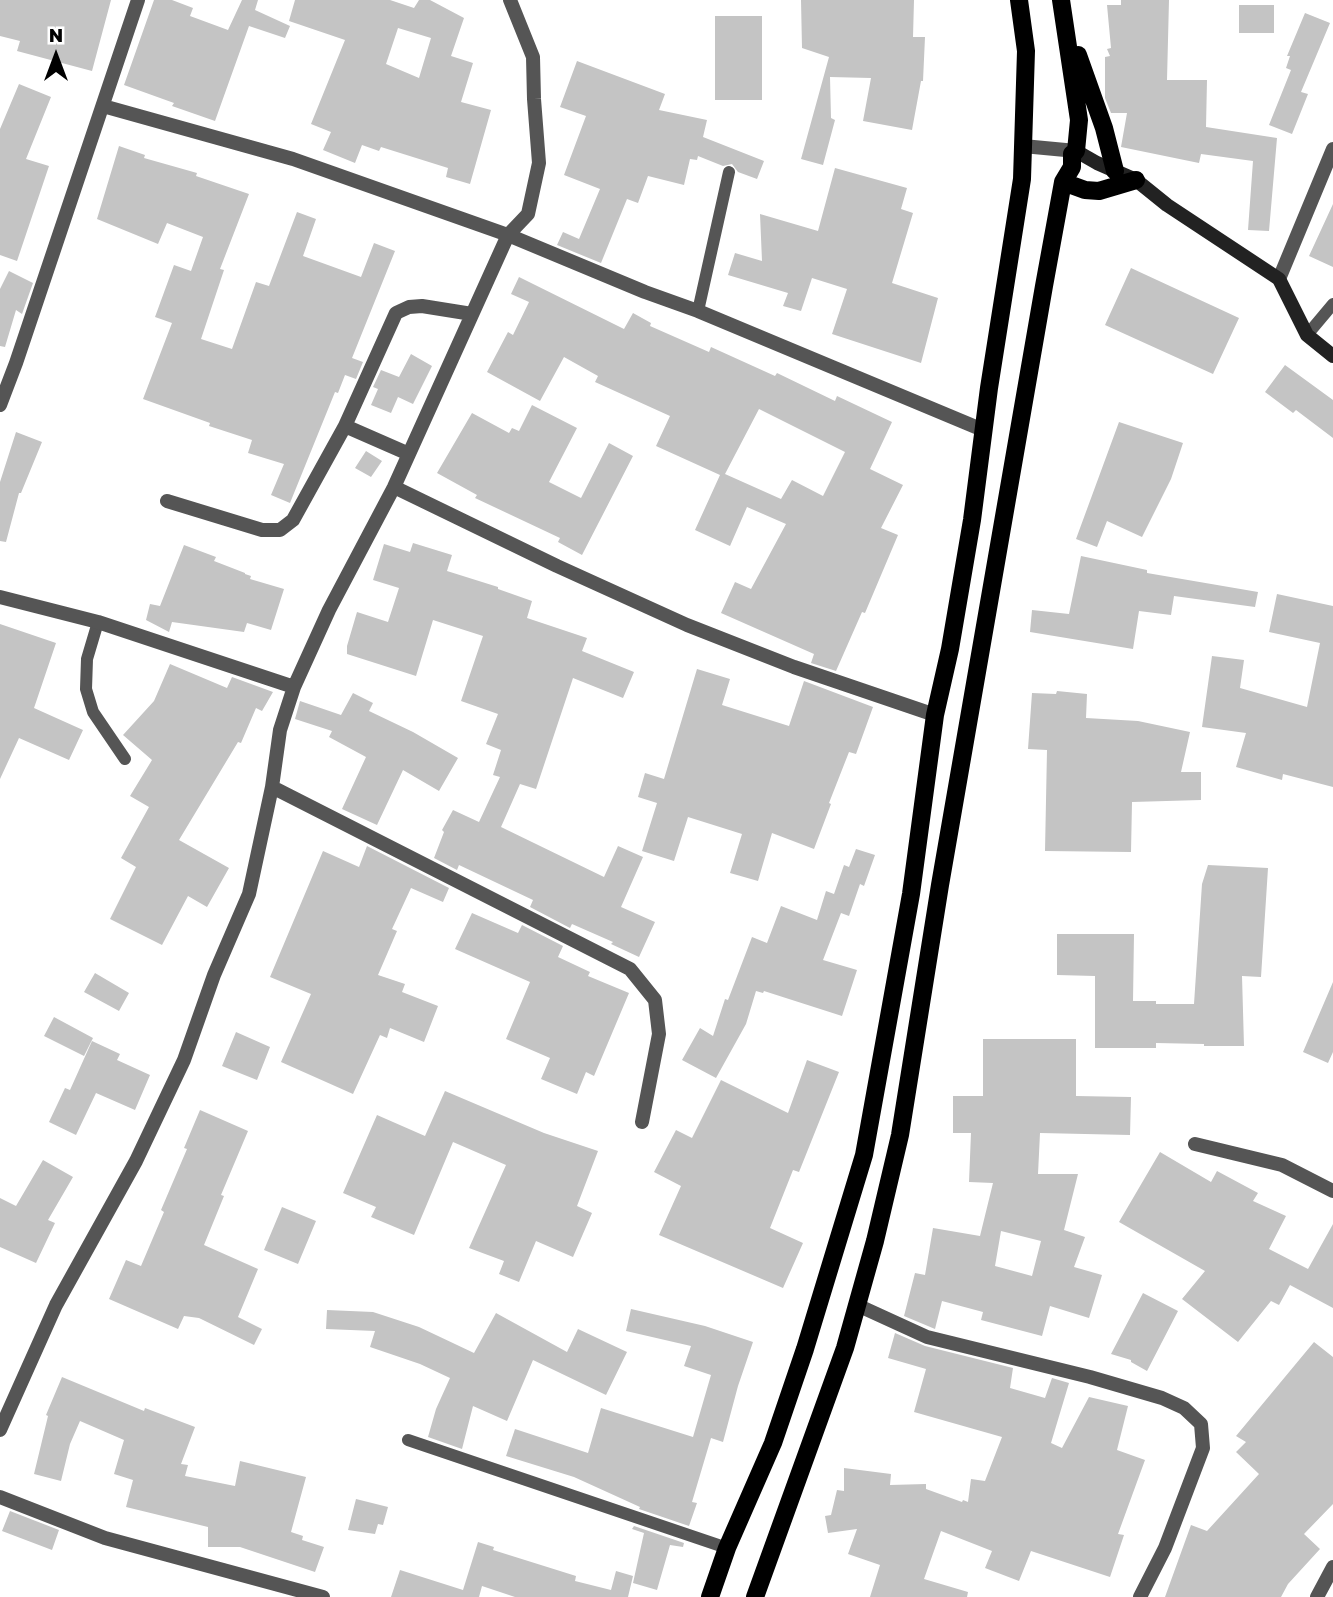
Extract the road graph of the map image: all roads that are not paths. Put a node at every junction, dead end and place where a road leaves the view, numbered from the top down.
1 (138, 0) edge
2 (510, 0) edge
3 (1019, 0) edge
4 (1062, 3) edge
5 (103, 106) junction
6 (1023, 146) junction
7 (1333, 149) edge
8 (1076, 151) junction
9 (1115, 171) junction
10 (729, 172) dead end
11 (1136, 180) junction
12 (1063, 182) junction
13 (508, 235) junction
14 (1279, 279) junction
15 (1333, 304) edge
16 (698, 311) junction
17 (472, 314) junction
18 (1307, 335) junction
19 (1333, 356) edge
20 (0, 405) edge
21 (345, 426) junction
22 (983, 430) junction
23 (409, 454) junction
24 (394, 487) junction
25 (167, 501) dead end
26 (0, 597) edge
27 (99, 622) junction
28 (294, 687) junction
29 (935, 715) junction
30 (125, 759) dead end
31 (272, 787) junction
32 (642, 1122) dead end
33 (1195, 1144) dead end
34 (1333, 1191) edge
35 (858, 1305) junction
36 (0, 1430) edge
37 (408, 1440) dead end
38 (0, 1497) edge
39 (727, 1548) junction
40 (1333, 1567) edge
41 (323, 1597) edge
42 (710, 1597) edge
43 (755, 1597) edge
44 (1140, 1597) edge
45 (1317, 1597) edge

1 - 5 street
2 - 13 street
3 - 6 main road
4 - 8 main road
4 - 9 main road
5 - 13 street
5 - 20 street
6 - 8 street
6 - 22 main road
7 - 14 street
8 - 9 street
8 - 12 main road
9 - 11 street
10 - 16 lane
11 - 12 main road
11 - 14 street
12 - 35 main road
13 - 16 street
13 - 17 street
14 - 18 street
15 - 18 lane
16 - 22 street
17 - 21 street
17 - 23 street
18 - 19 street
21 - 23 street
21 - 25 street
22 - 29 main road
23 - 24 street
24 - 28 street
24 - 29 street
26 - 27 street
27 - 28 street
27 - 30 lane
28 - 31 street
29 - 39 main road
31 - 32 street
31 - 36 street
33 - 34 street
35 - 43 main road
35 - 44 street
37 - 39 lane
38 - 41 street
39 - 42 main road
40 - 45 street

